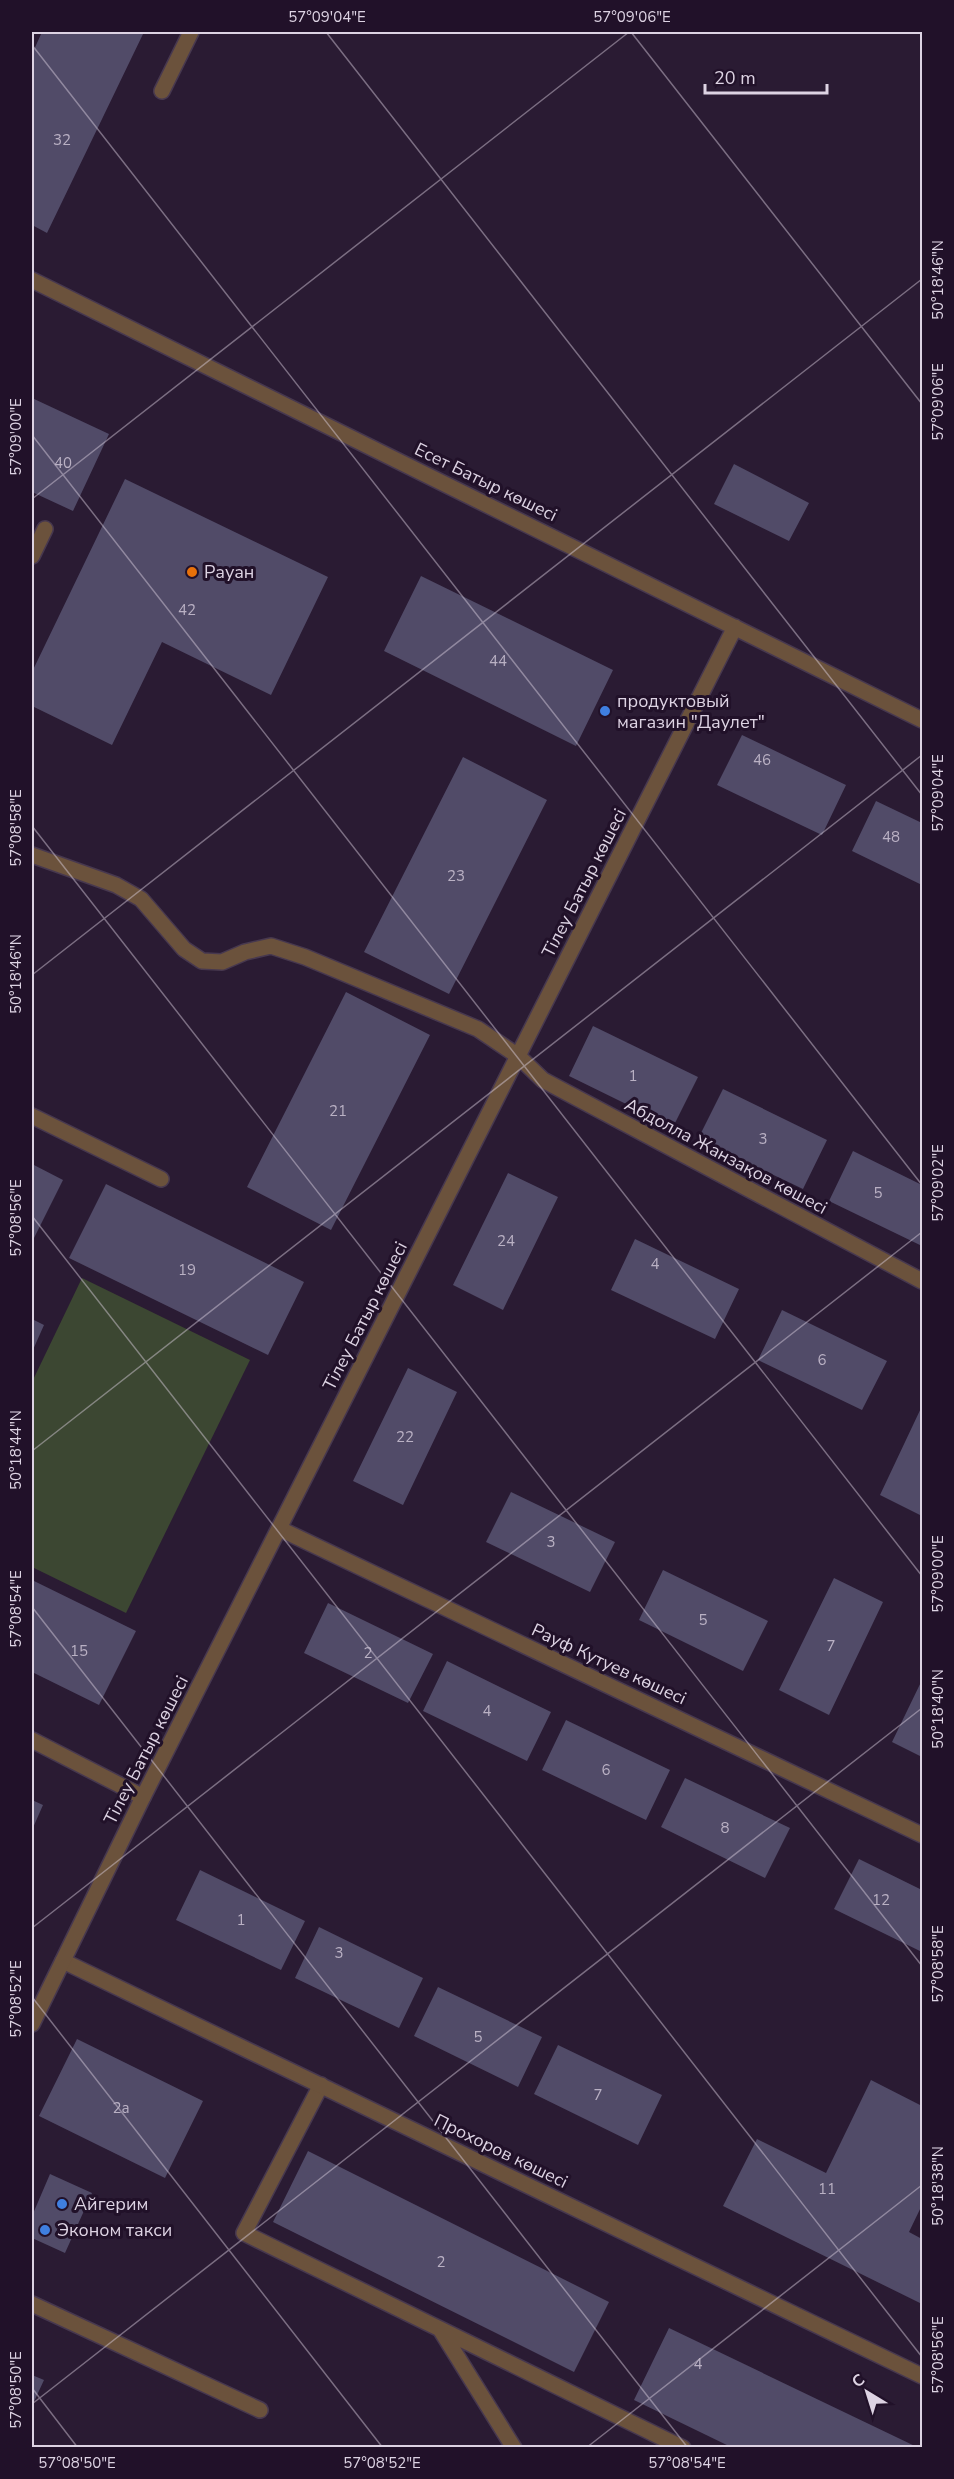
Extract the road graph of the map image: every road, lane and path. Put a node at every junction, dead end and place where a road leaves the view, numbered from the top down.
1 (191, 32) edge
2 (162, 92) dead end
3 (32, 280) edge
4 (45, 529) dead end
5 (32, 556) edge
6 (735, 627) junction
7 (922, 720) edge
8 (32, 855) edge
9 (518, 1056) junction
10 (32, 1116) edge
11 (161, 1179) dead end
12 (922, 1281) edge
13 (280, 1529) junction
14 (32, 1740) edge
15 (143, 1797) junction
16 (922, 1835) edge
17 (63, 1960) junction
18 (32, 2024) edge
19 (321, 2085) junction
20 (32, 2304) edge
21 (440, 2329) junction
22 (922, 2376) edge
23 (260, 2410) dead end
24 (514, 2448) edge
25 (683, 2448) edge

1 - 2 street
3 - 6 street, Есет Батыр көшесі
4 - 5 street
6 - 7 street, Есет Батыр көшесі
6 - 9 street, Тілеу Батыр көшесі
8 - 9 street, Абдолла Жанзақов көшесі
9 - 12 street, Абдолла Жанзақов көшесі
9 - 13 street, Тілеу Батыр көшесі
10 - 11 street
13 - 15 street, Тілеу Батыр көшесі
13 - 16 street, Рауф Кутуев көшесі
14 - 15 street
15 - 17 street, Тілеу Батыр көшесі
17 - 18 street, Тілеу Батыр көшесі
17 - 19 street, Прохоров көшесі
19 - 21 street
19 - 22 street, Прохоров көшесі
20 - 23 street
21 - 24 street
21 - 25 street

